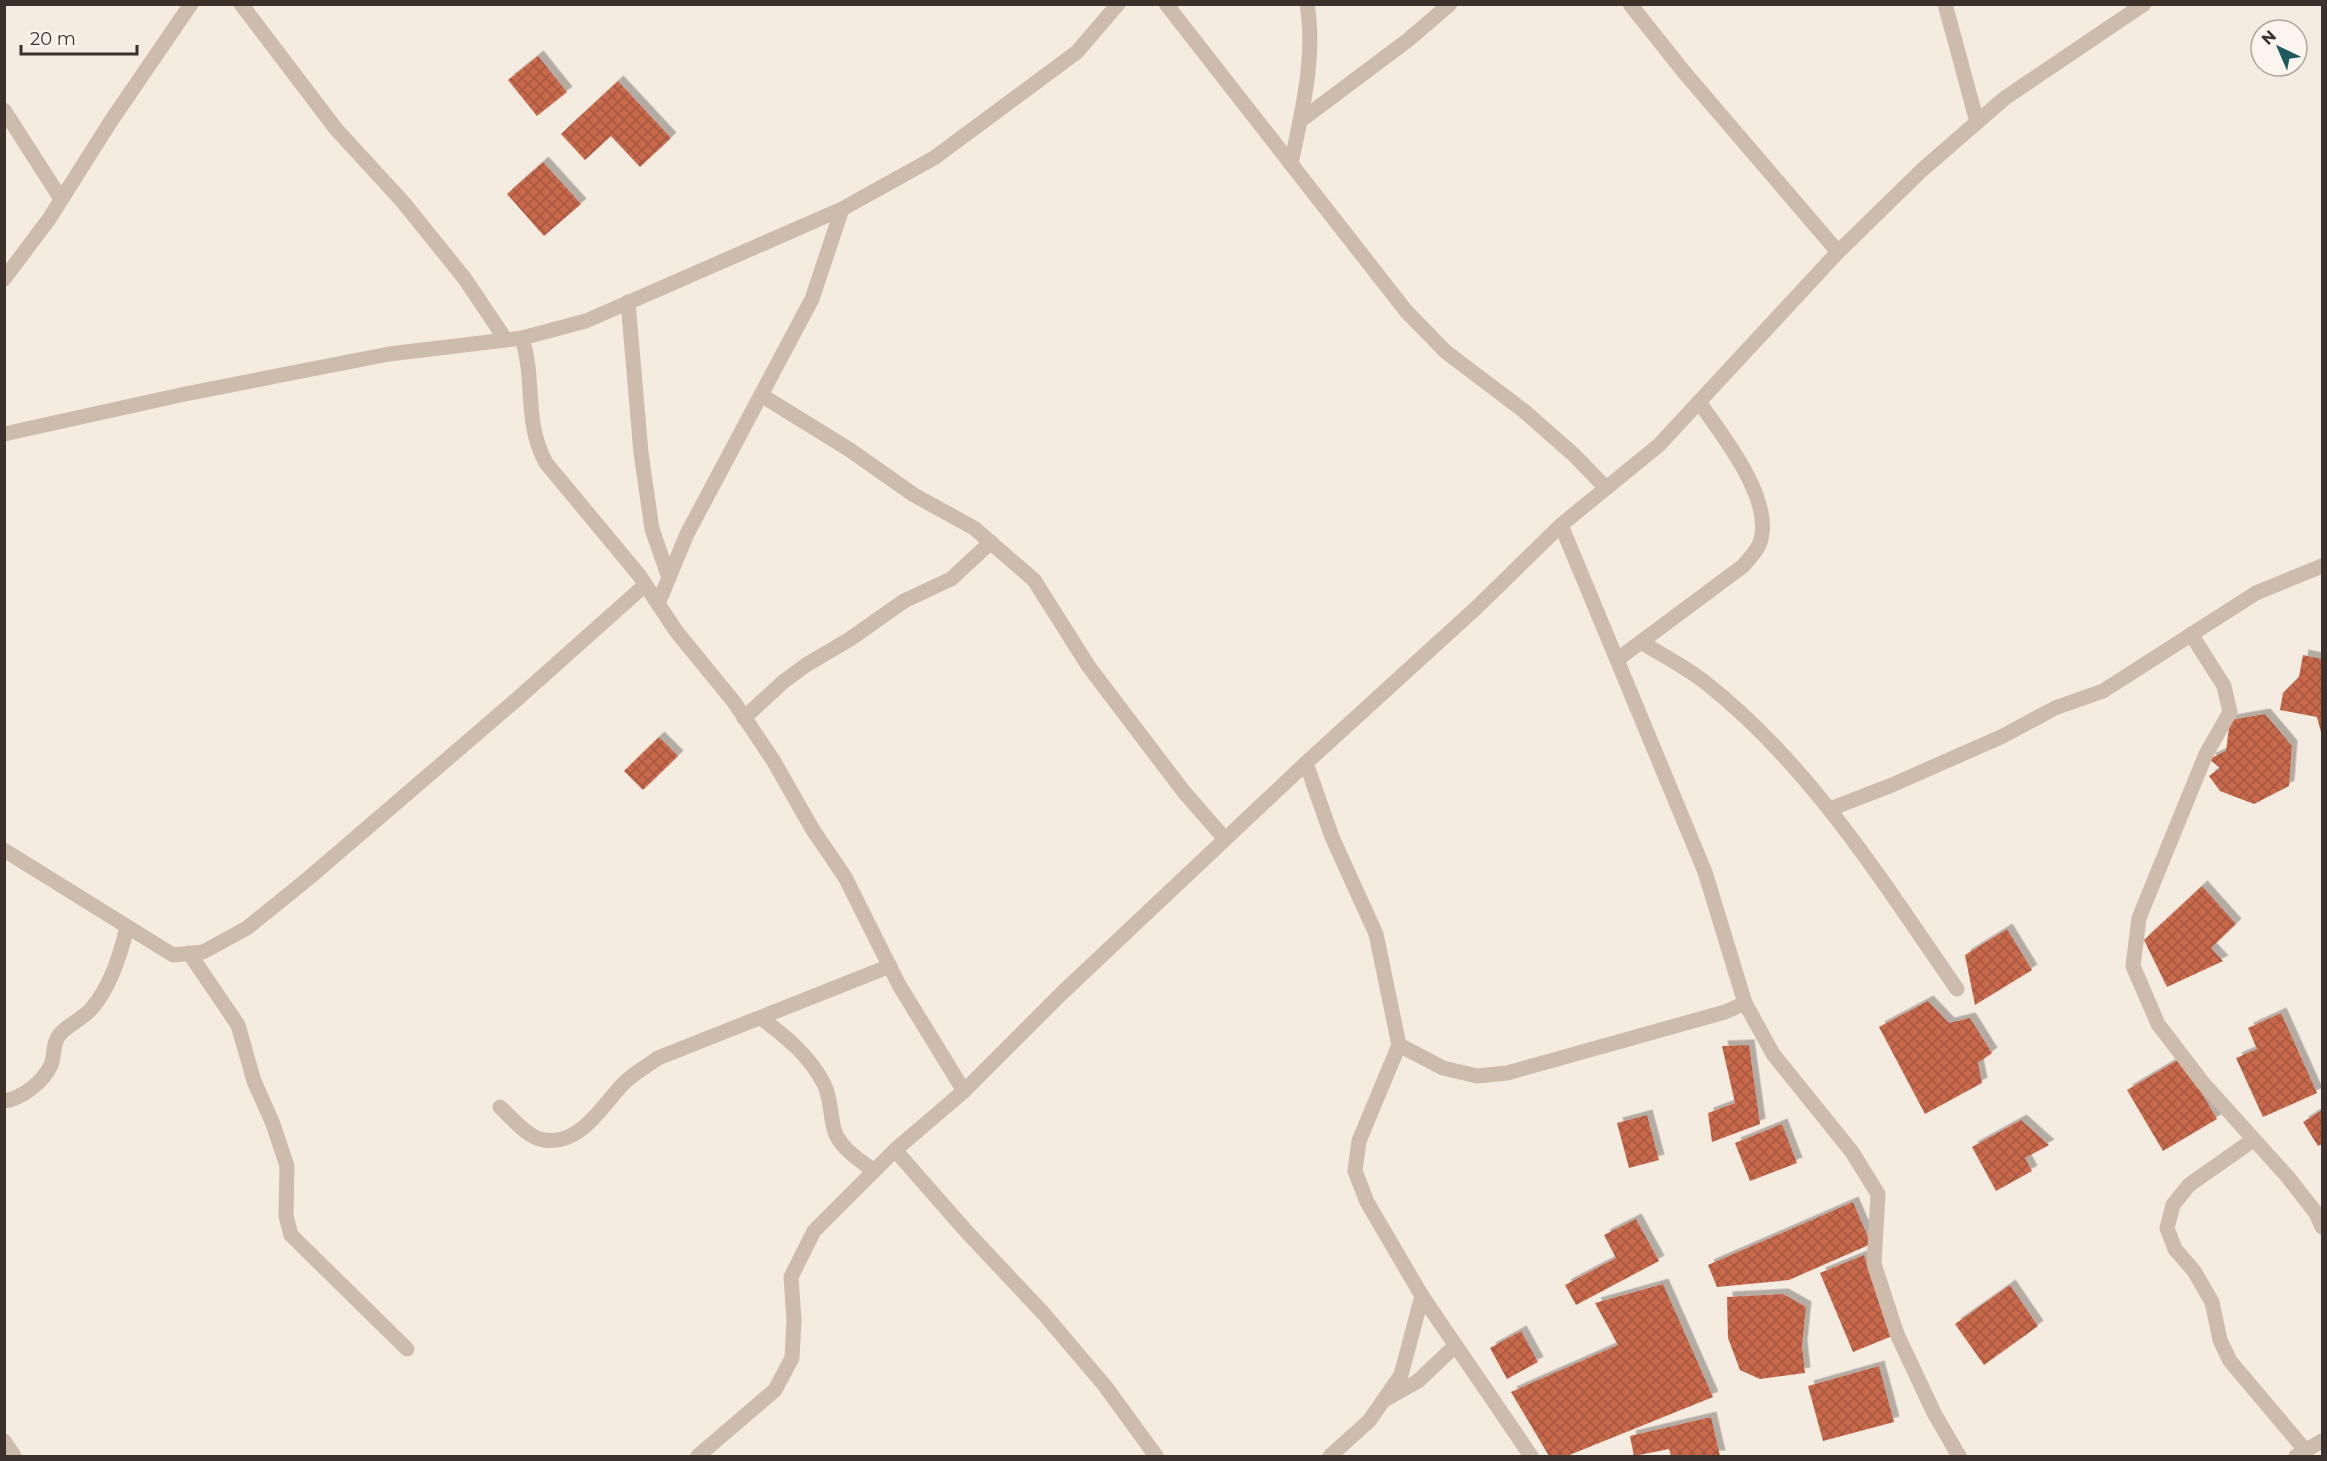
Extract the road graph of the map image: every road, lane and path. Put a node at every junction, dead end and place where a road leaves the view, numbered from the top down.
1 (191, 4) edge
2 (241, 4) edge
3 (1118, 4) edge
4 (1166, 4) edge
5 (1307, 4) edge
6 (1450, 4) edge
7 (1630, 4) edge
8 (1945, 4) edge
9 (2144, 4) edge
10 (4, 110) edge
11 (1300, 121) junction
12 (1977, 122) junction
13 (1291, 164) junction
14 (61, 199) junction
15 (842, 209) junction
16 (1838, 252) junction
17 (4, 279) edge
18 (628, 302) junction
19 (522, 338) junction
20 (506, 340) junction
21 (761, 395) junction
22 (1699, 402) junction
23 (4, 434) edge
24 (1606, 488) junction
25 (1561, 525) junction
26 (991, 542) junction
27 (2322, 566) edge
28 (669, 578) junction
29 (645, 585) junction
30 (658, 604) junction
31 (2191, 634) junction
32 (1641, 642) junction
33 (1618, 659) junction
34 (744, 718) junction
35 (1306, 763) junction
36 (1830, 809) junction
37 (1225, 839) junction
38 (4, 850) edge
39 (127, 927) junction
40 (189, 953) junction
41 (890, 966) junction
42 (1957, 989) dead end
43 (1745, 1003) junction
44 (761, 1018) junction
45 (1399, 1045) junction
46 (964, 1091) junction
47 (4, 1101) edge
48 (500, 1107) dead end
49 (2253, 1140) junction
50 (895, 1150) junction
51 (874, 1171) junction
52 (2322, 1227) edge
53 (1422, 1296) junction
54 (1455, 1346) junction
55 (407, 1349) dead end
56 (1383, 1401) junction
57 (4, 1441) edge
58 (2322, 1441) edge
59 (2301, 1454) edge
60 (13, 1456) edge
61 (698, 1456) edge
62 (1156, 1456) edge
63 (1330, 1456) edge
64 (1531, 1456) edge
65 (1959, 1456) edge

1 - 14 street
2 - 20 street
3 - 15 street
4 - 13 street
5 - 11 street
6 - 11 street
7 - 16 street
8 - 12 street
9 - 12 street
10 - 14 street
11 - 13 street
12 - 16 street
13 - 24 street
14 - 17 street
15 - 18 street
15 - 21 street
16 - 22 street
18 - 19 street
18 - 28 street
19 - 20 street
19 - 29 street
20 - 23 street
21 - 26 street
21 - 28 street
22 - 24 street
22 - 32 street
24 - 25 street
25 - 33 street
25 - 35 street
26 - 34 street
26 - 37 street
27 - 31 street
28 - 30 street
29 - 30 street
29 - 40 street
30 - 34 street
31 - 36 street
31 - 49 street
32 - 33 street
32 - 36 street
33 - 43 street
34 - 41 street
35 - 37 street
35 - 45 street
36 - 42 street
37 - 46 street
38 - 39 street
39 - 40 street
39 - 47 street
40 - 55 street
41 - 44 street
41 - 46 street
43 - 45 street
43 - 65 street
44 - 48 street
44 - 51 street
45 - 53 street
46 - 50 street
49 - 52 street
49 - 59 street
50 - 51 street
50 - 62 street
51 - 61 street
53 - 54 street
53 - 56 street
54 - 56 street
54 - 64 street
56 - 63 street
57 - 60 street
58 - 59 street

